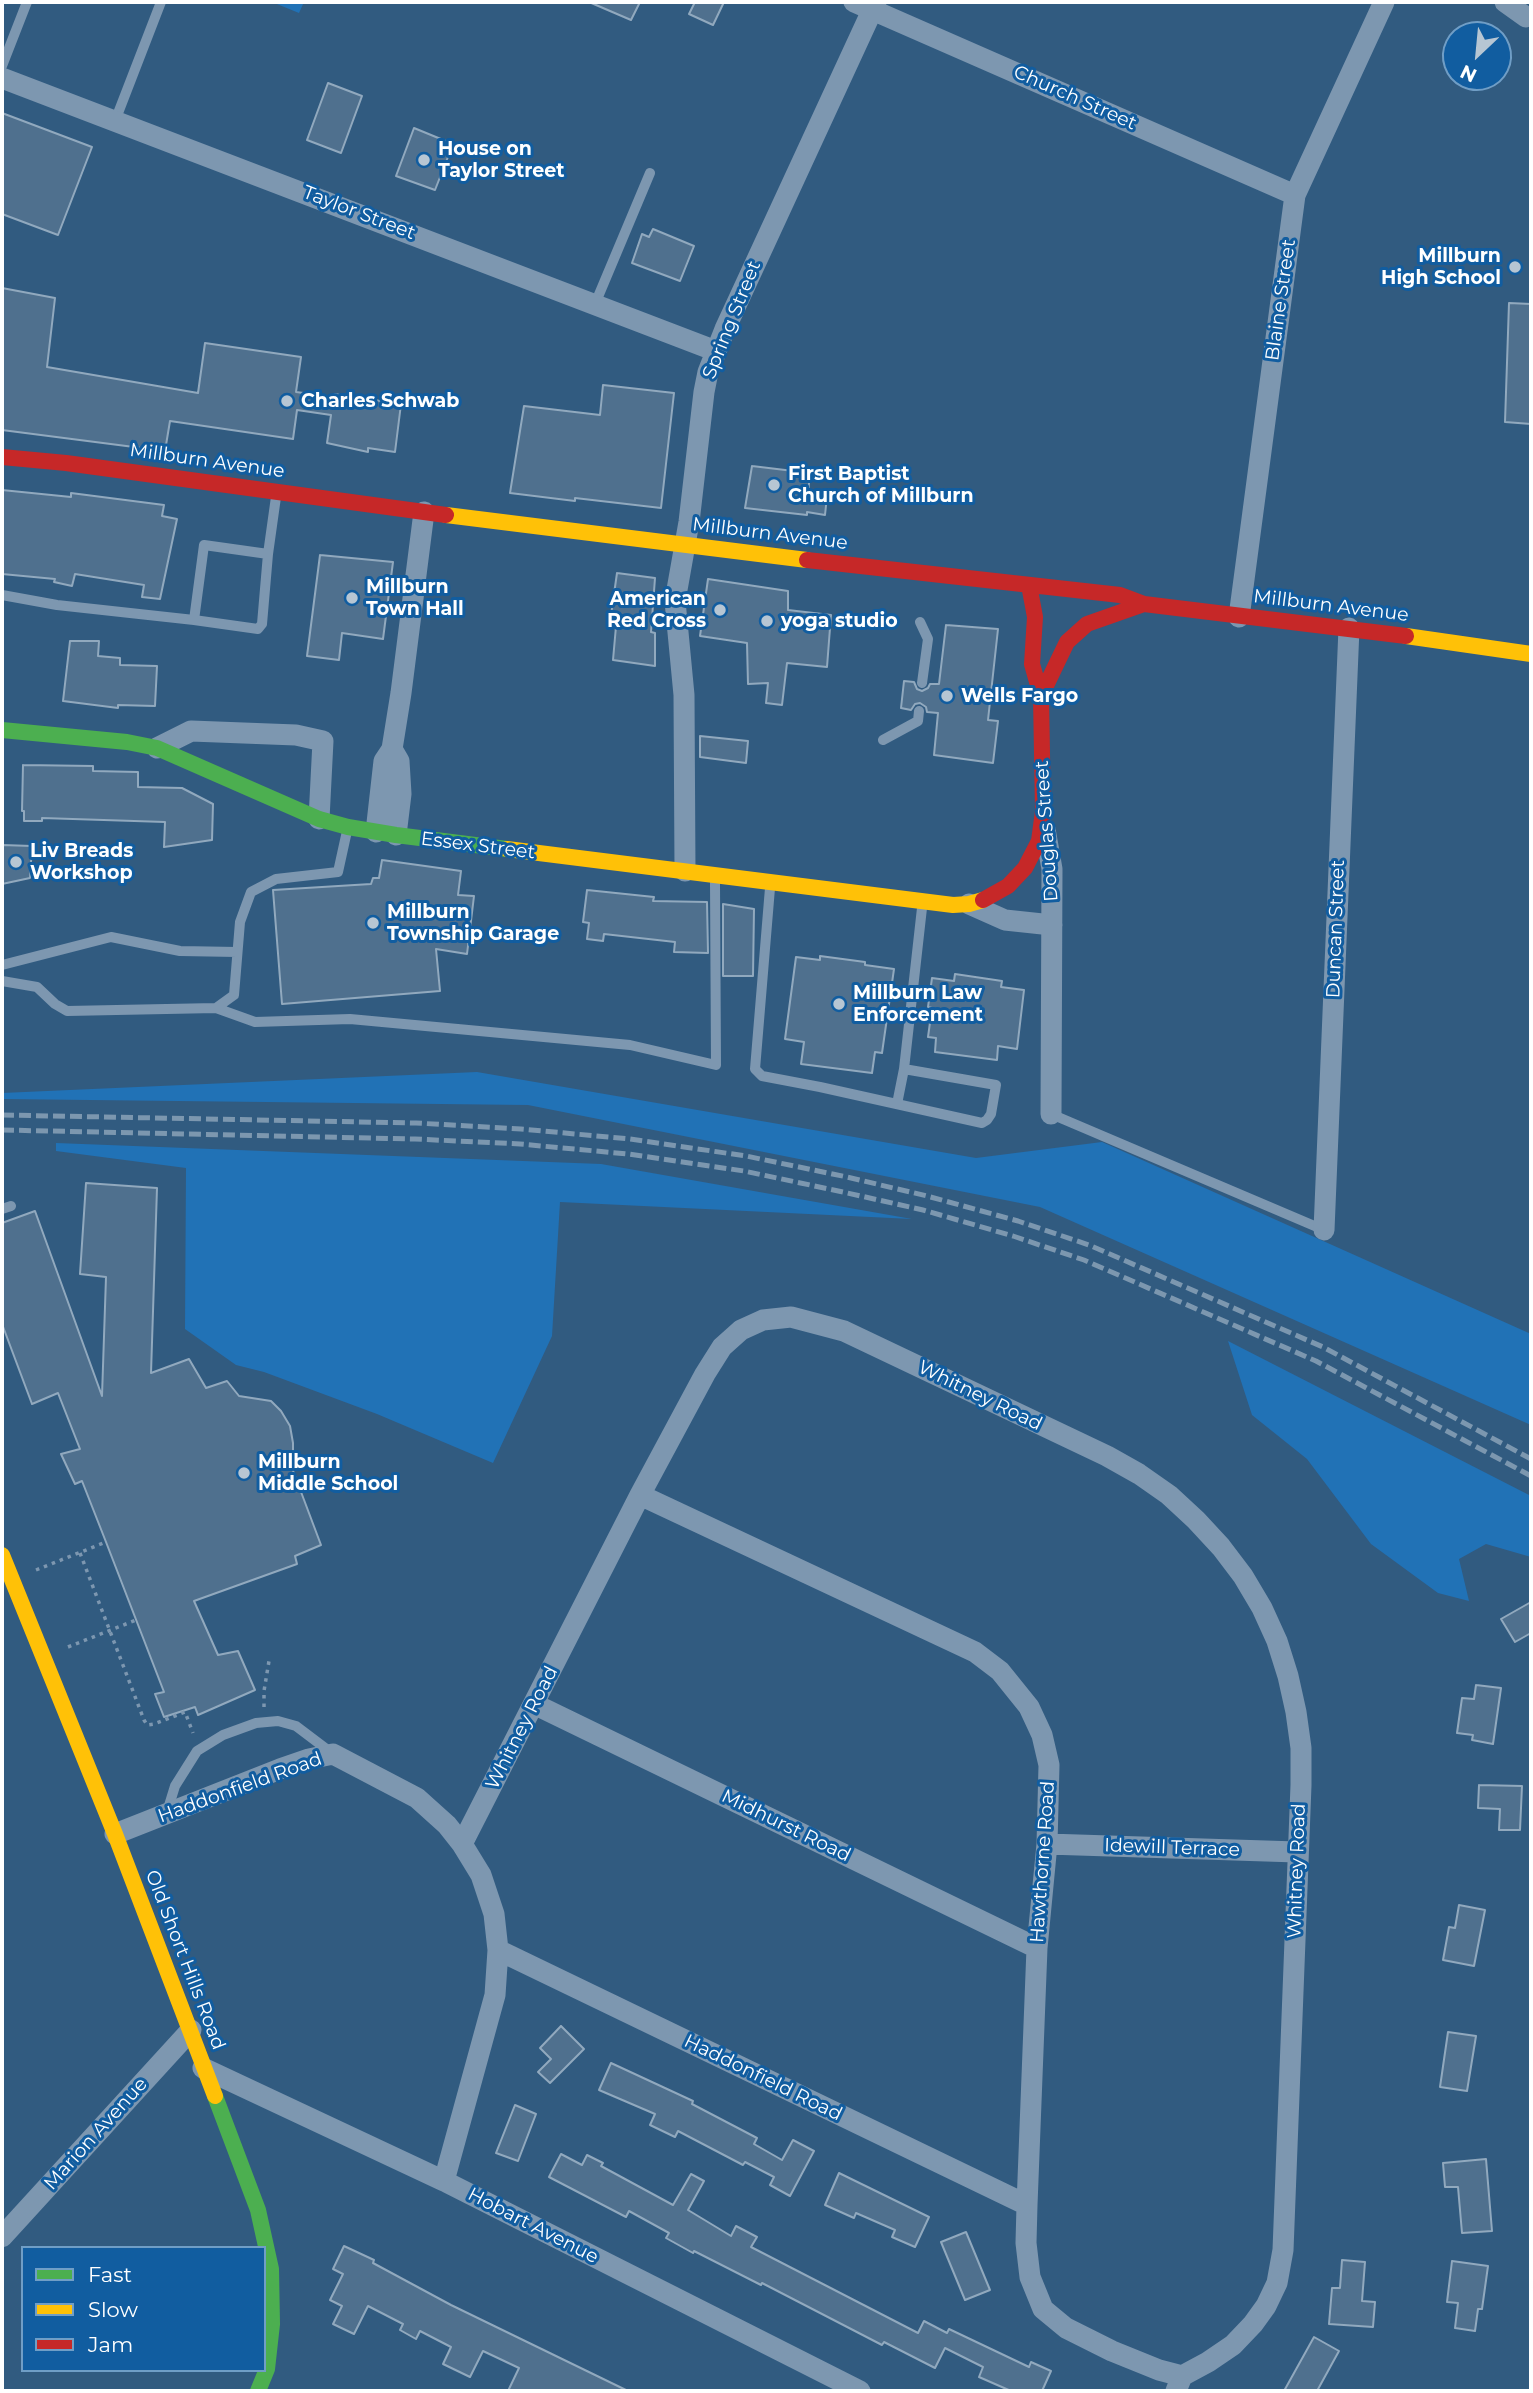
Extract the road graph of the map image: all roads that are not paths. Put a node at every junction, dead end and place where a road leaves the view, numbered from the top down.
1 (27, 2) edge
2 (161, 2) edge
3 (1384, 2) edge
4 (1505, 2) edge
5 (867, 4) edge
6 (1528, 15) edge
7 (2, 66) edge
8 (2, 78) edge
9 (115, 121) junction
10 (650, 173) dead end
11 (1295, 195) junction
12 (595, 304) junction
13 (716, 351) junction
14 (2, 457) edge
15 (277, 492) junction
16 (424, 512) junction
17 (684, 544) junction
18 (268, 554) junction
19 (1029, 585) junction
20 (2, 595) edge
21 (1144, 604) junction
22 (1239, 617) junction
23 (194, 620) junction
24 (920, 622) dead end
25 (1349, 628) junction
26 (1531, 654) edge
27 (922, 683) dead end
28 (1041, 696) junction
29 (919, 711) dead end
30 (2, 730) edge
31 (883, 740) dead end
32 (157, 748) junction
33 (1043, 811) junction
34 (318, 819) junction
35 (348, 827) junction
36 (386, 833) junction
37 (685, 871) junction
38 (716, 875) junction
39 (771, 882) junction
40 (923, 902) junction
41 (969, 904) junction
42 (1052, 925) junction
43 (237, 952) junction
44 (2, 965) edge
45 (2, 981) edge
46 (216, 1008) junction
47 (904, 1069) junction
48 (897, 1104) junction
49 (1051, 1114) joint
50 (1324, 1230) joint
51 (640, 1495) junction
52 (2, 1555) edge
53 (534, 1704) junction
54 (333, 1754) junction
55 (166, 1814) junction
56 (115, 1834) junction
57 (462, 1844) junction
58 (1046, 1844) junction
59 (1297, 1852) junction
60 (1037, 1948) junction
61 (498, 1950) junction
62 (191, 2030) junction
63 (203, 2068) junction
64 (444, 2181) junction
65 (1027, 2205) junction
66 (2, 2237) edge
67 (266, 2246) edge
68 (266, 2246) edge
69 (266, 2371) edge
70 (266, 2372) edge
71 (1179, 2383) edge
72 (258, 2391) edge
73 (860, 2391) edge

1 - 7 lane
2 - 9 lane
3 - 11 street, Blaine Street
4 - 6 street
5 - 11 street, Church Street
5 - 13 street, Spring Street
8 - 9 street, Taylor Street
9 - 12 street, Taylor Street
10 - 12 lane
11 - 22 street, Blaine Street
12 - 13 street, Taylor Street
13 - 17 street, Spring Street
14 - 15 main road, Millburn Avenue
15 - 16 main road, Millburn Avenue
15 - 18 lane
16 - 17 main road, Millburn Avenue
16 - 36 street
17 - 19 main road, Millburn Avenue
17 - 37 street, Spring Street
18 - 23 lane
18 - 23 lane
19 - 21 main road, Millburn Avenue
19 - 28 main road
20 - 23 lane
21 - 22 main road, Millburn Avenue
21 - 28 main road, Douglas Street
22 - 25 main road, Millburn Avenue
24 - 27 lane
25 - 26 main road, Millburn Avenue
25 - 50 street, Duncan Street
28 - 33 main road, Douglas Street
29 - 31 lane
30 - 32 main road, Essex Street
32 - 34 main road, Essex Street
32 - 34 street
33 - 41 main road, Essex Street
33 - 42 street, Douglas Street
34 - 35 main road, Essex Street
35 - 36 main road, Essex Street
35 - 43 lane
36 - 37 main road, Essex Street
37 - 38 main road, Essex Street
38 - 39 main road, Essex Street
38 - 46 lane
39 - 40 main road, Essex Street
39 - 48 lane
40 - 41 main road, Essex Street
40 - 47 lane
41 - 42 street, Essex Street
42 - 49 street, Douglas Street
43 - 44 lane
43 - 46 lane
45 - 46 lane
47 - 48 lane
47 - 48 lane
49 - 50 lane
51 - 53 street, Whitney Road
51 - 58 street, Hawthorne Road
51 - 59 street, Whitney Road
52 - 56 main road, Old Short Hills Road
53 - 57 street, Whitney Road
53 - 60 street, Midhurst Road
54 - 55 street, Haddonfield Road
54 - 55 lane
54 - 57 street, Haddonfield Road
55 - 56 street, Haddonfield Road
56 - 62 main road, Old Short Hills Road
57 - 61 street
58 - 59 street, Idewill Terrace
58 - 60 street, Hawthorne Road
59 - 71 street, Whitney Road
60 - 65 street, Hawthorne Road
61 - 64 street
61 - 65 street, Haddonfield Road
62 - 63 main road, Old Short Hills Road
62 - 66 street, Marion Avenue
63 - 64 street, Hobart Avenue
63 - 68 main road, Old Short Hills Road
64 - 73 street, Hobart Avenue
65 - 71 street, Hawthorne Road
67 - 69 main road, Old Short Hills Road
70 - 72 main road, Old Short Hills Road

